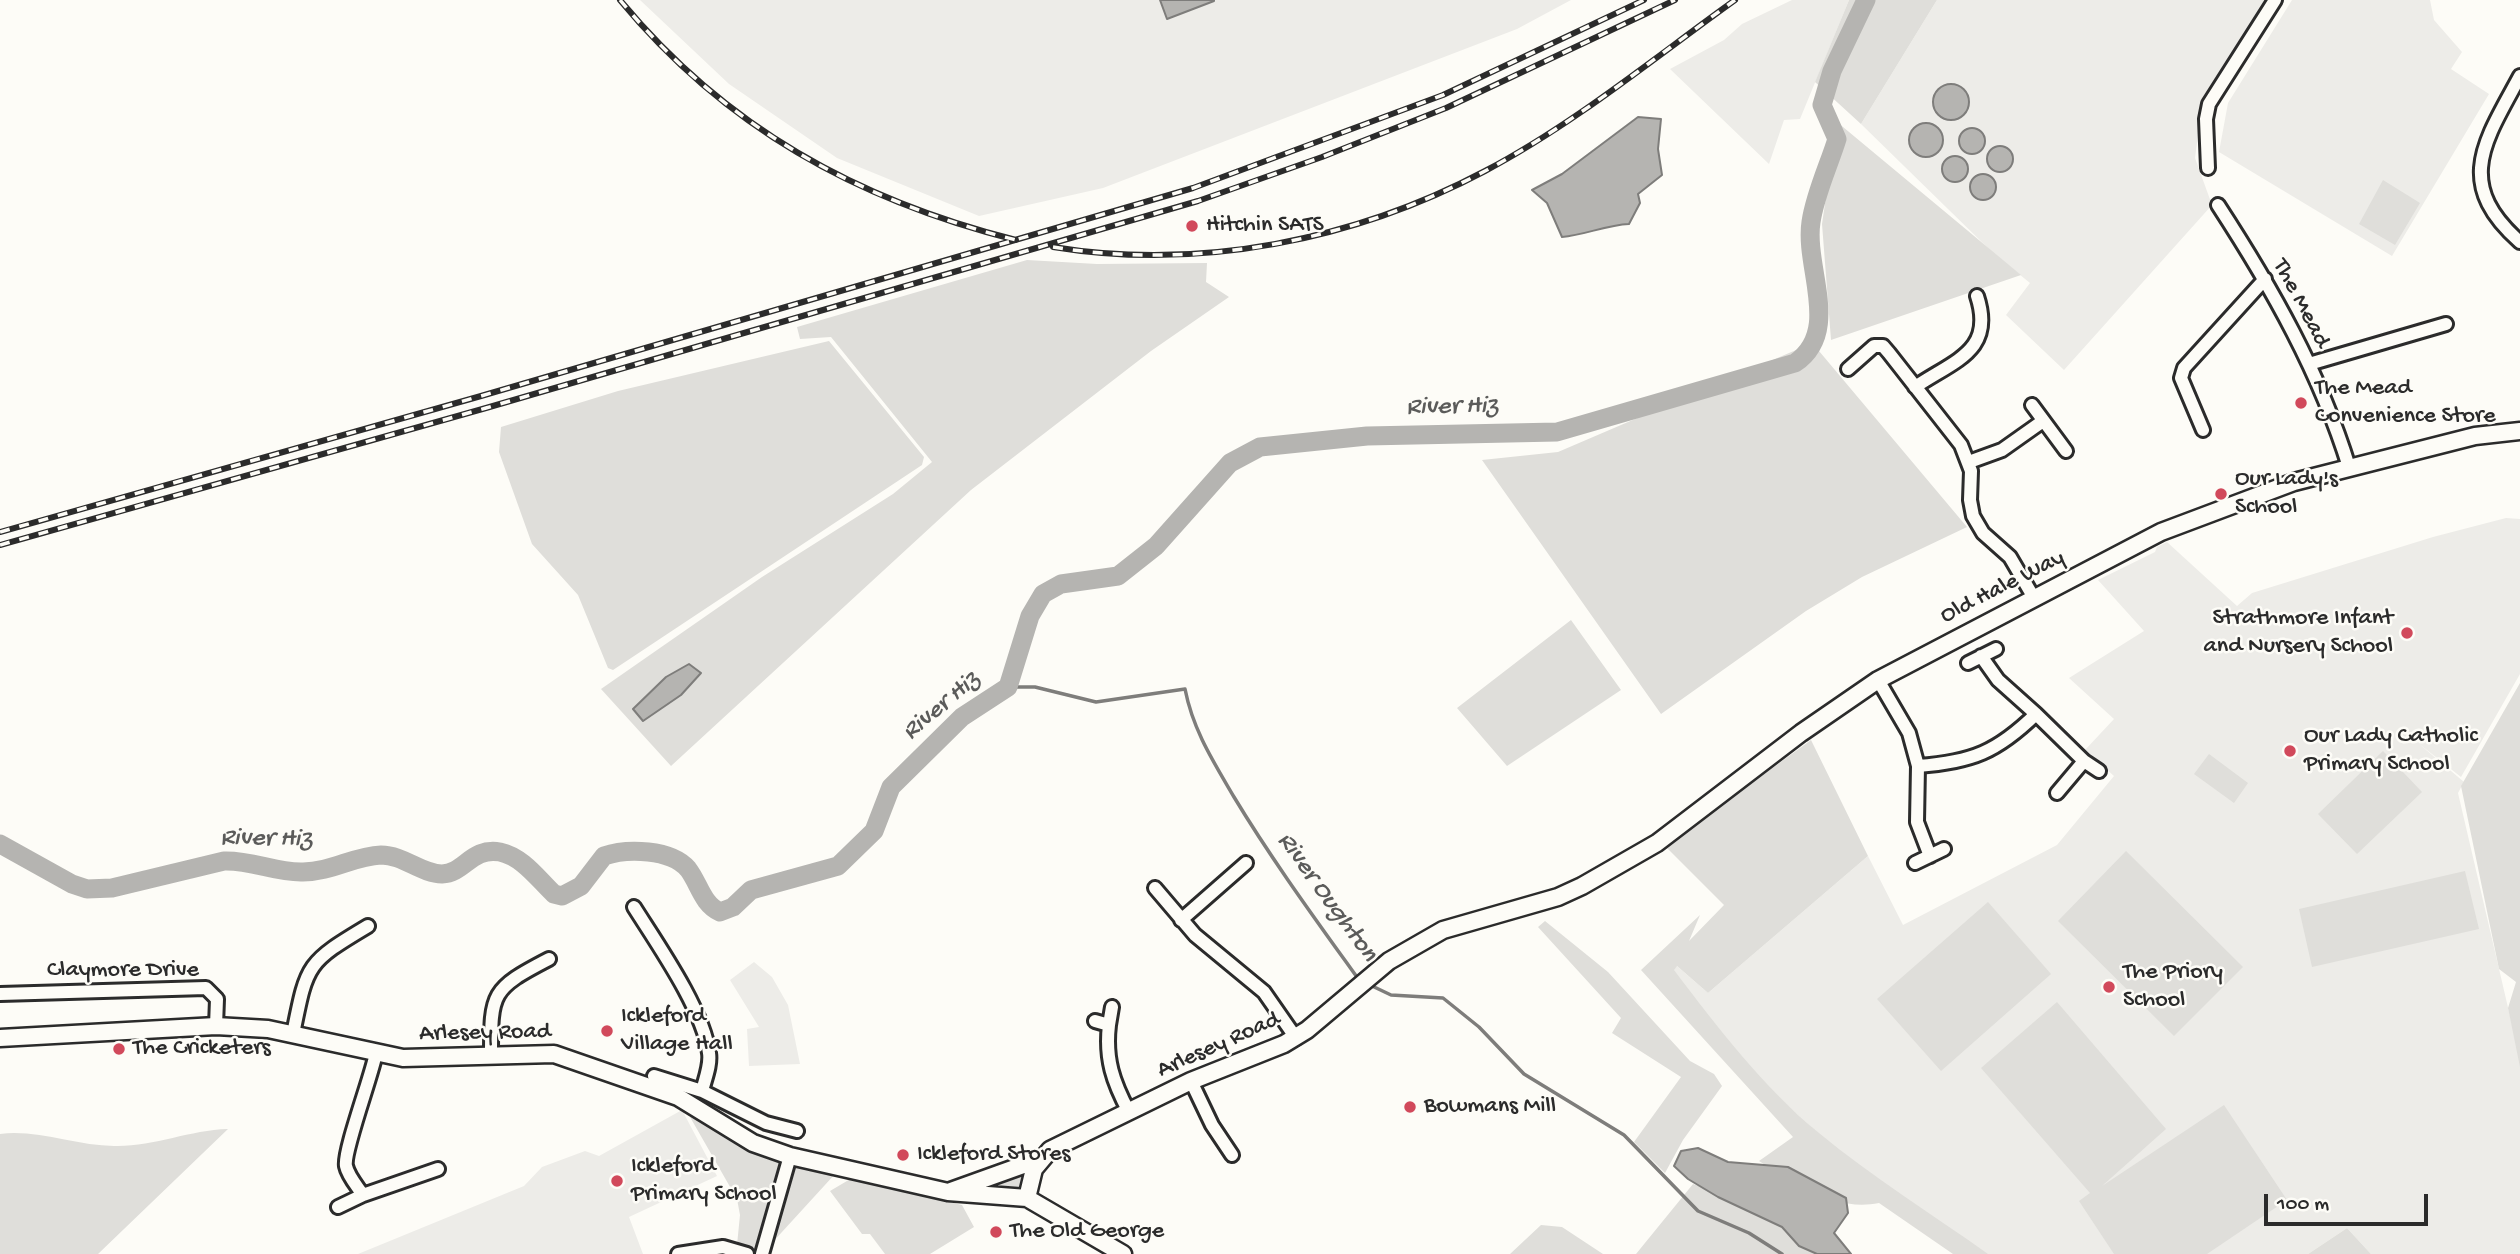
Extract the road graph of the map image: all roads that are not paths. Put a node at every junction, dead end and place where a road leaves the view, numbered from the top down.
1 (2274, 0) edge
2 (2520, 76) edge
3 (2208, 168) dead end
4 (2218, 205) dead end
5 (2520, 242) edge
6 (2265, 279) junction
7 (1977, 296) dead end
8 (2446, 324) dead end
9 (2309, 364) junction
10 (1848, 369) dead end
11 (1915, 387) junction
12 (2032, 405) dead end
13 (2043, 421) junction
14 (2203, 430) dead end
15 (2520, 431) edge
16 (2066, 451) dead end
17 (1969, 462) junction
18 (2349, 467) junction
19 (2034, 598) junction
20 (1996, 649) dead end
21 (1981, 656) junction
22 (1968, 663) dead end
23 (1878, 680) junction
24 (2036, 714) junction
25 (2084, 761) junction
26 (1918, 766) junction
27 (2099, 771) dead end
28 (2057, 793) dead end
29 (1944, 849) dead end
30 (1930, 856) junction
31 (1246, 863) dead end
32 (1916, 863) dead end
33 (1155, 888) dead end
34 (1558, 897) joint
35 (634, 906) dead end
36 (1181, 920) junction
37 (368, 926) dead end
38 (549, 959) dead end
39 (0, 994) edge
40 (1112, 1007) dead end
41 (1095, 1021) dead end
42 (1109, 1025) junction
43 (216, 1026) junction
44 (293, 1034) junction
45 (0, 1038) edge
46 (1296, 1038) junction
47 (376, 1053) junction
48 (491, 1055) junction
49 (654, 1076) dead end
50 (1191, 1081) junction
51 (702, 1091) junction
52 (737, 1111) junction
53 (1129, 1112) junction
54 (727, 1125) junction
55 (797, 1131) dead end
56 (1232, 1155) dead end
57 (790, 1156) junction
58 (1040, 1158) junction
59 (438, 1169) dead end
60 (948, 1192) junction
61 (363, 1195) junction
62 (1027, 1198) junction
63 (338, 1207) dead end
64 (678, 1254) edge
65 (747, 1254) edge
66 (762, 1254) edge
67 (1123, 1254) edge

1 - 3 street
2 - 5 street
4 - 6 street, The Mead
6 - 9 street, The Mead
6 - 14 street
7 - 11 street
8 - 9 street
9 - 18 street, The Mead
10 - 11 street
11 - 17 street
12 - 13 street
13 - 16 street
13 - 17 street
15 - 18 street, Old Hale Way
17 - 19 street
18 - 19 street, Old Hale Way
19 - 23 street, Old Hale Way
20 - 21 street
21 - 22 street
21 - 24 street
23 - 26 street
23 - 34 street, Old Hale Way
24 - 25 street
24 - 26 street
25 - 27 street
25 - 28 street
26 - 30 street
29 - 30 street
30 - 32 street
31 - 36 street
33 - 36 street
34 - 46 street, Arlesey Road
35 - 51 street
36 - 46 street
37 - 44 street
38 - 48 street
39 - 43 street, Claymore Drive
40 - 42 street
41 - 42 street
42 - 53 street
43 - 44 street, Arlesey Road
43 - 45 street, Arlesey Road
44 - 47 street, Arlesey Road
46 - 50 street, Arlesey Road
47 - 48 street, Arlesey Road
47 - 61 street
48 - 54 street, Arlesey Road
49 - 51 street
50 - 53 street, Arlesey Road
50 - 56 street
51 - 52 street
52 - 54 street
52 - 55 street
53 - 58 street, Arlesey Road
54 - 57 street, Arlesey Road
57 - 60 street, Arlesey Road
57 - 66 street
58 - 60 street, Arlesey Road
58 - 62 street
59 - 61 street
60 - 62 street, Arlesey Road
61 - 63 street
62 - 67 street
64 - 65 street

